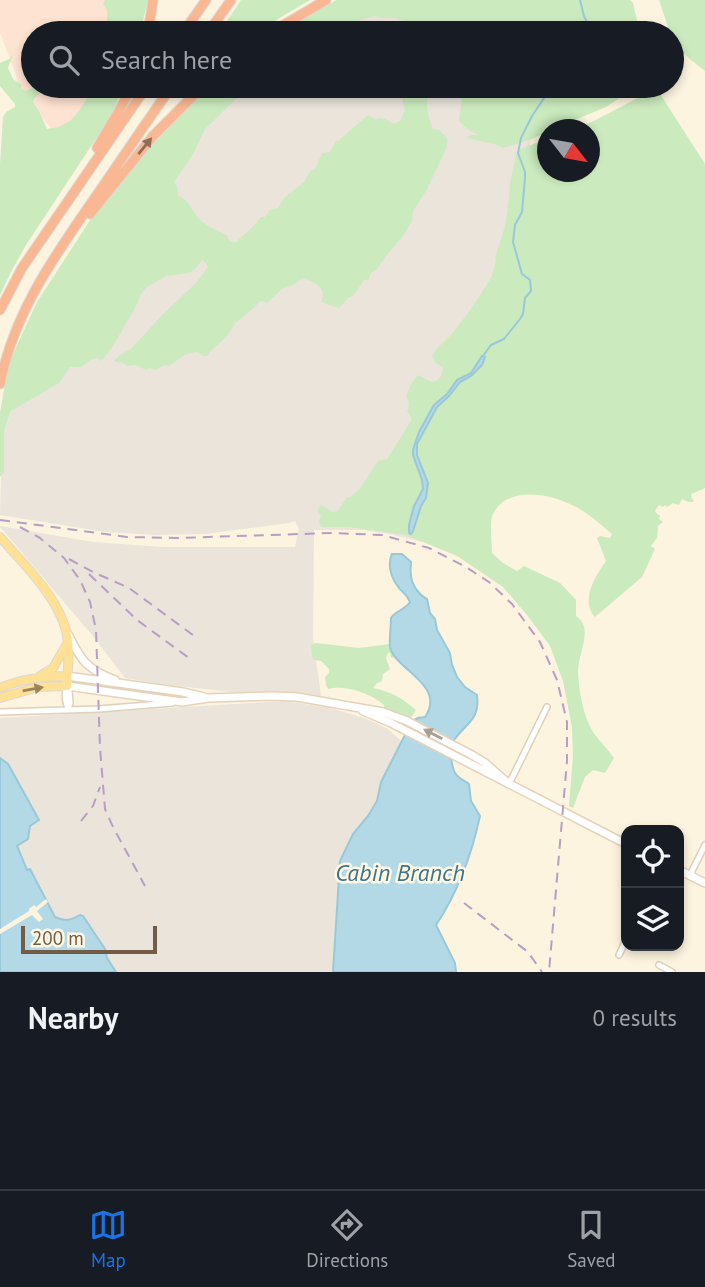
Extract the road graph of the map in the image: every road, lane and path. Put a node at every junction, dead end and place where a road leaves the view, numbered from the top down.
1 (153, 0) edge
2 (206, 0) edge
3 (231, 0) edge
4 (326, 0) edge
5 (150, 21) edge
6 (191, 21) edge
7 (216, 21) edge
8 (290, 21) edge
9 (126, 98) edge
10 (139, 98) edge
11 (164, 98) edge
12 (191, 98) edge
13 (9, 290) junction
14 (30, 298) junction
15 (0, 310) edge
16 (0, 384) edge
17 (1, 541) edge
18 (66, 630) junction
19 (68, 642) junction
20 (67, 676) junction
21 (36, 678) junction
22 (129, 685) junction
23 (67, 687) junction
24 (0, 688) edge
25 (0, 698) edge
26 (208, 698) junction
27 (182, 702) junction
28 (352, 707) junction
29 (547, 707) dead end
30 (68, 709) junction
31 (0, 712) edge
32 (457, 752) junction
33 (509, 784) junction
34 (621, 841) edge
35 (705, 845) edge
36 (684, 872) edge
37 (690, 875) junction
38 (705, 883) edge
39 (621, 950) edge
40 (619, 954) dead end
41 (659, 965) dead end
42 (672, 972) edge

1 - 5 highway
2 - 6 highway
3 - 7 highway
4 - 8 highway
9 - 13 highway
10 - 13 highway
11 - 14 highway
14 -> 12 highway
13 - 15 highway
14 - 16 highway
17 - 18 main road
18 - 19 main road
18 - 22 main road
19 - 20 main road
19 - 21 main road
20 - 21 main road
20 - 22 main road
20 - 23 main road
21 - 24 main road
22 - 26 main road
25 -> 23 main road
23 - 27 main road
23 - 30 street
26 - 27 main road
26 - 28 main road
27 - 30 street
28 - 32 main road
32 -> 28 main road
29 - 33 street
30 - 31 street
32 - 33 main road
33 - 34 main road
35 - 37 street
36 - 37 main road
37 - 38 main road
39 - 40 street
41 - 42 street

